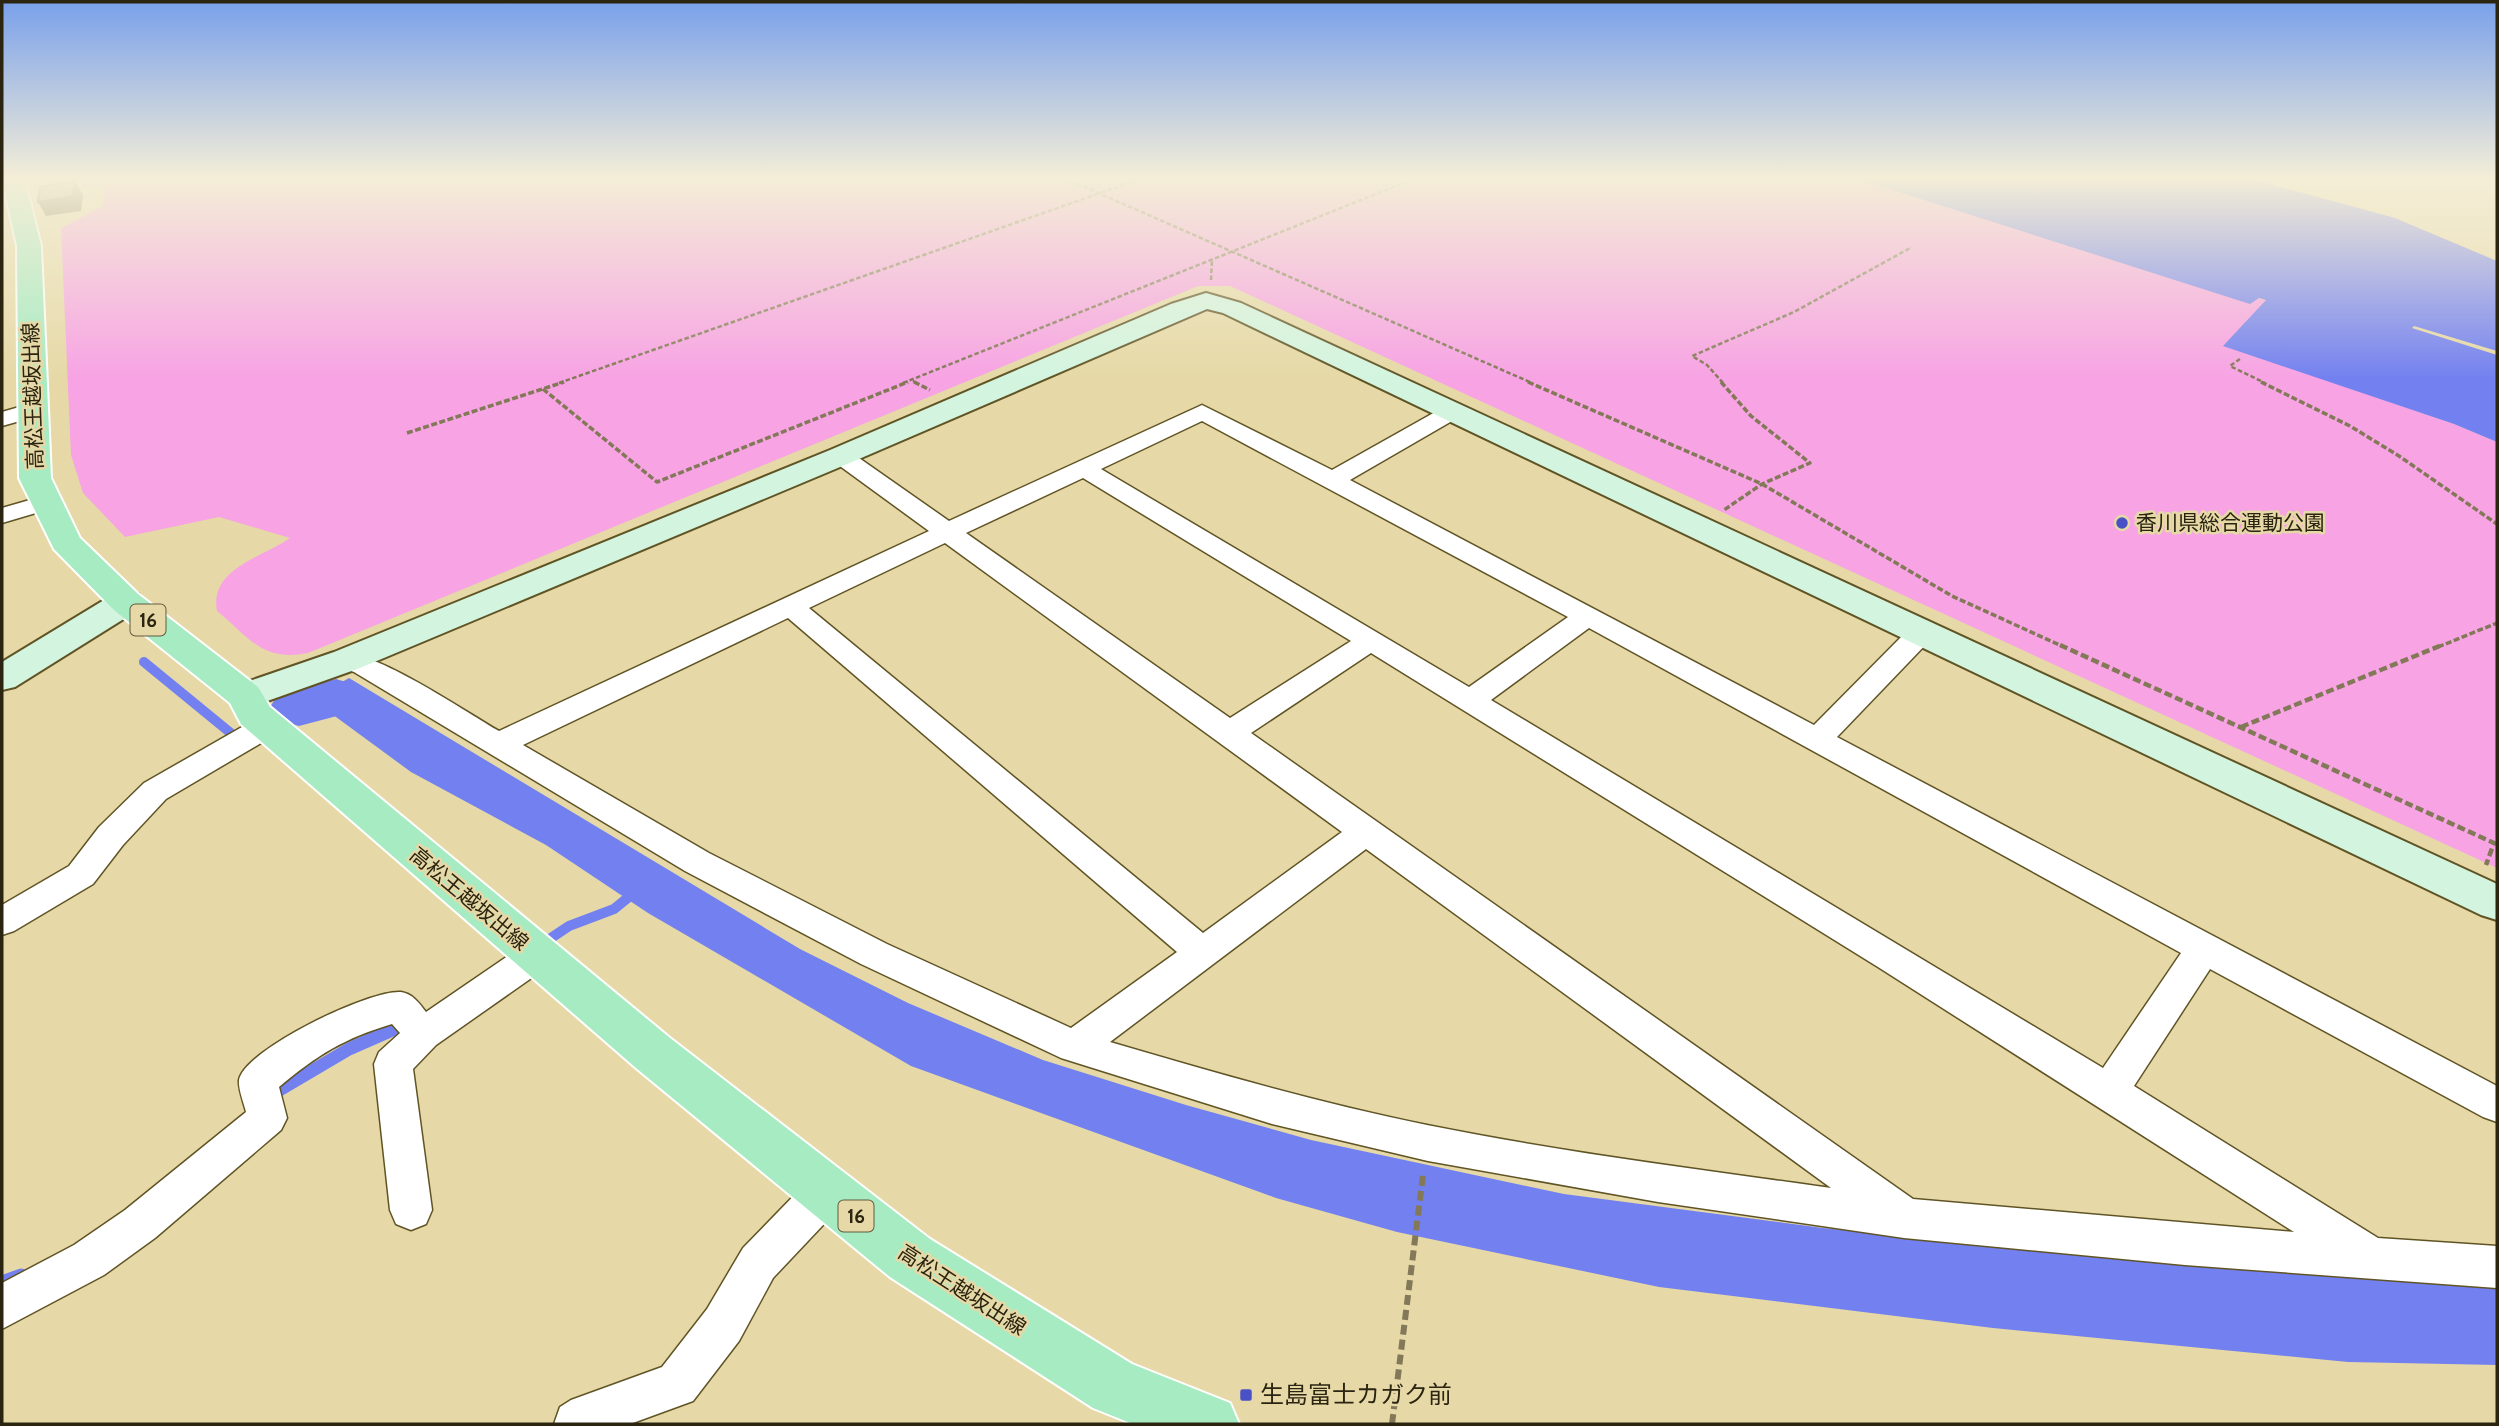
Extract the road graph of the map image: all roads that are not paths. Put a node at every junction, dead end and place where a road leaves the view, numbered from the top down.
1 (29, 245) edge
2 (18, 414) edge
3 (1455, 414) junction
4 (841, 456) junction
5 (1084, 469) junction
6 (1332, 480) junction
7 (47, 502) junction
8 (2, 516) edge
9 (947, 532) junction
10 (126, 602) junction
11 (792, 607) junction
12 (1586, 617) junction
13 (1921, 633) junction
14 (1370, 641) junction
15 (347, 660) junction
16 (2, 678) edge
17 (245, 696) junction
18 (1471, 700) junction
19 (267, 726) junction
20 (1230, 733) junction
21 (1819, 738) junction
22 (499, 744) junction
23 (1366, 832) junction
24 (2497, 903) edge
25 (2, 921) edge
26 (526, 946) junction
27 (2203, 950) junction
28 (1201, 952) junction
29 (412, 1021) junction
30 (1074, 1047) junction
31 (2110, 1090) junction
32 (2497, 1105) edge
33 (826, 1192) junction
34 (411, 1210) dead end
35 (1905, 1218) junction
36 (2374, 1260) junction
37 (2497, 1267) edge
38 (2, 1307) edge
39 (1185, 1420) edge
40 (577, 1424) edge

1 - 2 main road, 高松王越坂出線 / 16
2 - 7 main road, 高松王越坂出線 / 16
3 - 4 street
3 - 6 street
3 - 13 street
4 - 9 street
4 - 15 street
5 - 6 street
5 - 9 street
5 - 14 street
6 - 12 street
7 - 8 street
7 - 10 main road, 高松王越坂出線 / 16
9 - 11 street
9 - 20 street
10 - 16 street
10 - 17 main road, 高松王越坂出線 / 16
11 - 22 street
11 - 28 street
12 - 18 street
12 - 21 street
13 - 21 street
13 - 24 street
14 - 18 street
14 - 20 street
15 - 17 street
15 - 22 street
17 - 19 main road, 高松王越坂出線 / 16
18 - 31 street
19 - 25 street
19 - 26 main road, 高松王越坂出線 / 16
20 - 23 street
21 - 27 street
22 - 30 street
23 - 28 street
23 - 35 street
26 - 29 street
26 - 33 main road, 高松王越坂出線 / 16
27 - 31 street
27 - 32 street
28 - 30 street
29 - 34 street
29 - 38 street
30 - 35 street
31 - 36 street
33 - 39 main road, 高松王越坂出線 / 16
33 - 40 street
35 - 36 street
36 - 37 street

